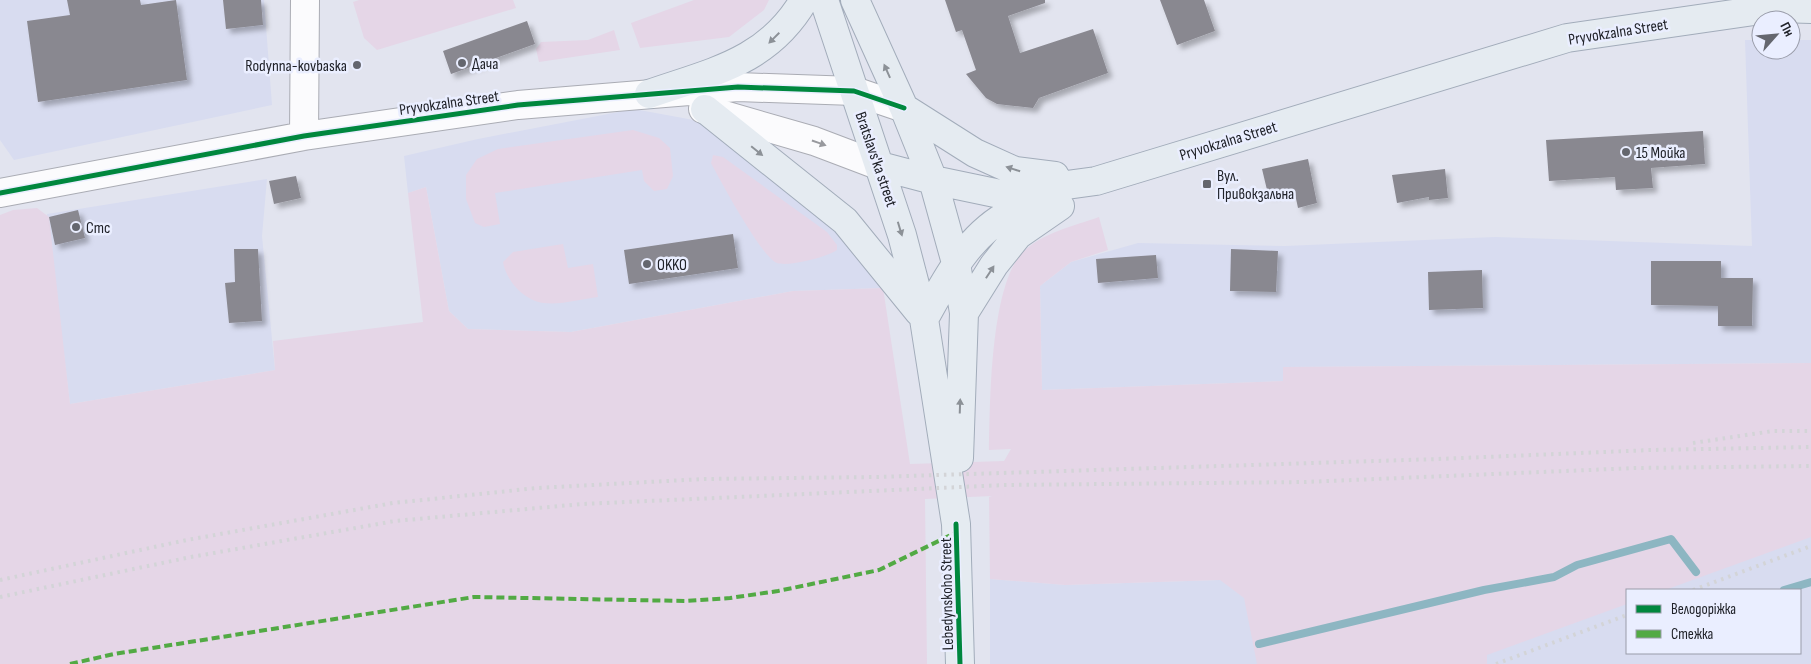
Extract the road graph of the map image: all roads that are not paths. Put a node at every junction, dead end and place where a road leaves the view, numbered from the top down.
1 (305, 0) edge
2 (804, 0) edge
3 (824, 0) edge
4 (855, 0) edge
5 (1811, 9) edge
6 (854, 91) junction
7 (649, 94) junction
8 (904, 108) junction
9 (705, 109) junction
10 (304, 136) junction
11 (880, 166) junction
12 (933, 180) junction
13 (1096, 181) junction
14 (0, 193) edge
15 (956, 263) junction
16 (964, 313) junction
17 (924, 319) junction
18 (956, 524) junction
19 (960, 664) edge

1 - 10 street
2 -> 7 main road
3 - 6 main road, Bratslavs'ka street
8 -> 4 main road
5 - 13 main road, Pryvokzalna Street
6 - 7 street, Pryvokzalna Street
6 - 8 street, Pryvokzalna Street
6 - 11 main road, Bratslavs'ka street
7 - 9 street, Pryvokzalna Street
7 - 10 street, Pryvokzalna Street
8 - 12 main road
13 -> 8 main road
9 -> 11 street, Pryvokzalna Street
9 -> 17 main road
10 - 14 street, Pryvokzalna Street
11 - 12 main road, Pryvokzalna Street
11 -> 17 main road, Bratslavs'ka street
12 - 13 main road, Pryvokzalna Street
12 - 15 main road
13 - 15 main road
16 -> 13 main road
15 - 16 main road
15 - 17 main road
18 -> 16 main road, Lebedynskoho Street
17 - 18 main road, Lebedynskoho Street
18 - 19 main road, Lebedynskoho Street

